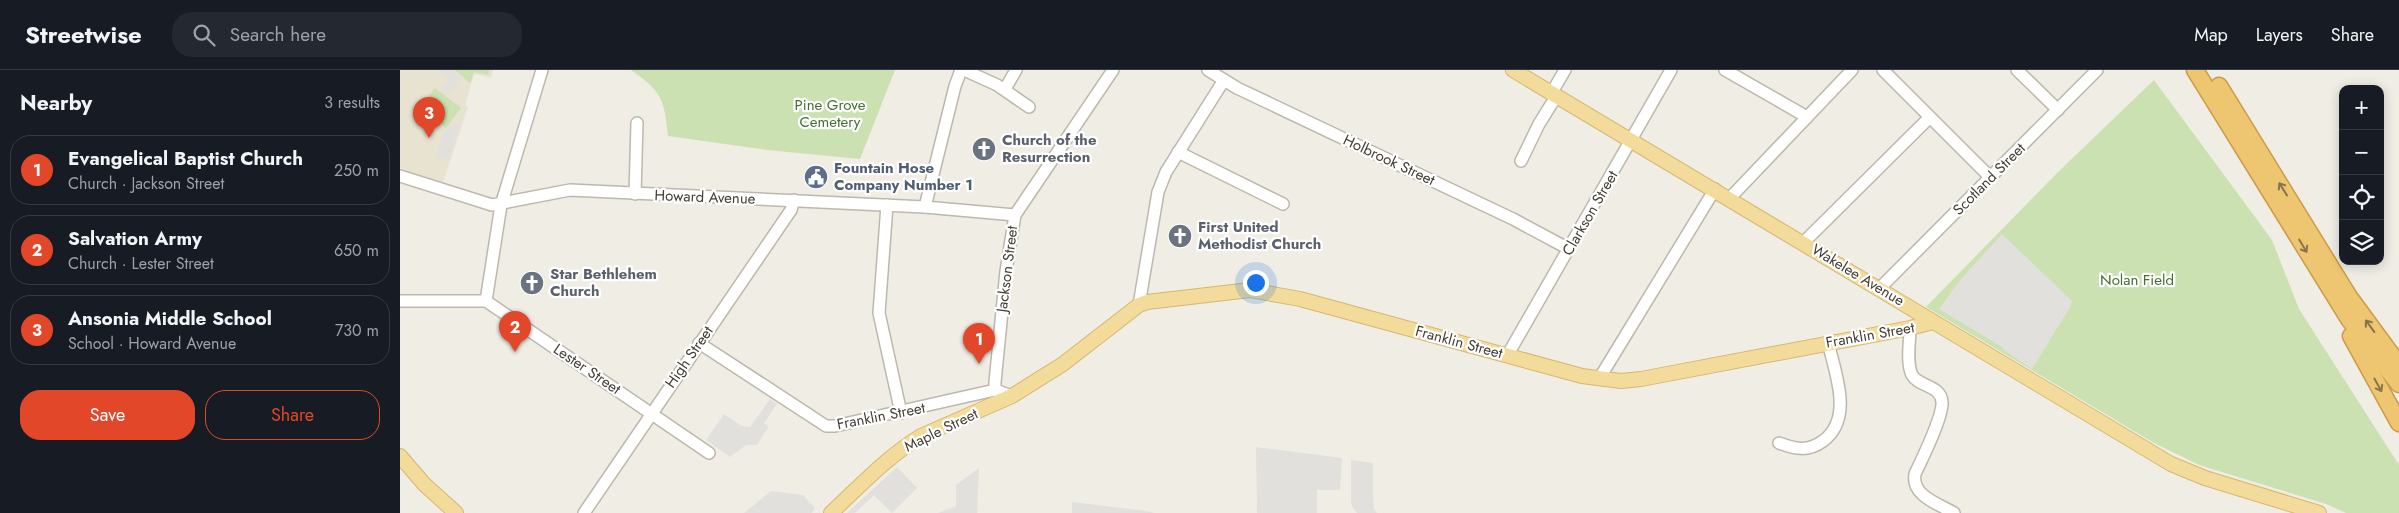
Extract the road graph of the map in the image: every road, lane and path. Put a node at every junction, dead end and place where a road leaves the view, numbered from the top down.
1 (542, 70) edge
2 (962, 70) edge
3 (1016, 70) edge
4 (1113, 70) edge
5 (1208, 70) edge
6 (1513, 70) edge
7 (1565, 70) edge
8 (1671, 70) edge
9 (1726, 70) edge
10 (1852, 70) edge
11 (1883, 70) edge
12 (2017, 70) edge
13 (2097, 70) edge
14 (2196, 70) edge
15 (2209, 70) edge
16 (1224, 80) junction
17 (1005, 89) junction
18 (1554, 94) junction
19 (1029, 107) dead end
20 (2058, 110) junction
21 (1806, 117) junction
22 (1929, 118) junction
23 (637, 123) dead end
24 (1630, 139) junction
25 (1178, 152) junction
26 (1521, 162) dead end
27 (400, 176) edge
28 (1990, 177) junction
29 (1715, 189) junction
30 (635, 194) junction
31 (1729, 198) junction
32 (794, 200) junction
33 (1283, 204) dead end
34 (501, 205) junction
35 (887, 205) junction
36 (924, 207) junction
37 (1015, 216) junction
38 (1804, 242) junction
39 (1569, 249) junction
40 (2315, 265) junction
41 (1880, 288) junction
42 (400, 301) edge
43 (486, 301) junction
44 (1138, 305) junction
45 (1933, 322) junction
46 (1910, 328) junction
47 (699, 342) junction
48 (1828, 342) junction
49 (1507, 356) junction
50 (2399, 365) edge
51 (1599, 379) junction
52 (2399, 384) edge
53 (995, 390) junction
54 (1012, 396) junction
55 (650, 413) junction
56 (901, 413) junction
57 (2399, 423) edge
58 (1779, 443) dead end
59 (708, 453) dead end
60 (400, 456) edge
61 (456, 513) edge
62 (584, 513) edge
63 (830, 513) edge
64 (1954, 513) edge
65 (2319, 513) edge

1 - 34 street
2 - 17 street
2 - 36 street
3 - 17 street
4 - 37 street, Jackson Street
5 - 16 street, Holbrook Street
6 - 18 main road, Wakelee Avenue
7 - 18 street
8 - 24 street, Clarkson Street
9 - 21 street
10 - 21 street
11 - 22 street
12 - 20 street
13 - 20 street, Scotland Street
14 -> 40 highway
50 -> 15 highway
16 - 25 street
16 - 39 street, Holbrook Street
17 - 19 street
18 - 24 main road, Wakelee Avenue
18 - 26 street
20 - 28 street, Scotland Street
21 - 31 street
22 - 28 street
22 - 38 street
23 - 30 street
24 - 29 main road, Wakelee Avenue
24 - 39 street, Clarkson Street
25 - 33 street
25 - 44 street
27 - 34 street, Howard Avenue
28 - 41 street, Scotland Street
29 - 31 main road, Wakelee Avenue
29 - 51 street
30 - 32 street, Howard Avenue
30 - 34 street, Howard Avenue
31 - 38 main road, Wakelee Avenue
32 - 35 street, Howard Avenue
32 - 47 street, High Street
34 - 43 street
35 - 36 street, Howard Avenue
35 - 56 street
36 - 37 street, Howard Avenue
37 - 53 street, Jackson Street
38 - 41 main road, Wakelee Avenue
39 - 49 street, Clarkson Street
40 - 52 highway
40 -> 57 highway
41 - 45 main road, Wakelee Avenue
42 - 43 street
43 - 55 street, Lester Street
44 - 49 main road, Franklin Street
44 - 54 main road
45 - 46 main road, Franklin Street
45 - 65 main road, Wakelee Avenue
46 - 48 main road, Franklin Street
46 - 64 street
47 - 55 street, High Street
47 - 56 street, Franklin Street
48 - 51 main road, Franklin Street
48 - 58 street
49 - 51 main road, Franklin Street
53 - 54 street
53 - 56 street, Franklin Street
54 - 63 main road, Maple Street
55 - 59 street, Lester Street
55 - 62 street, High Street
60 - 61 main road

